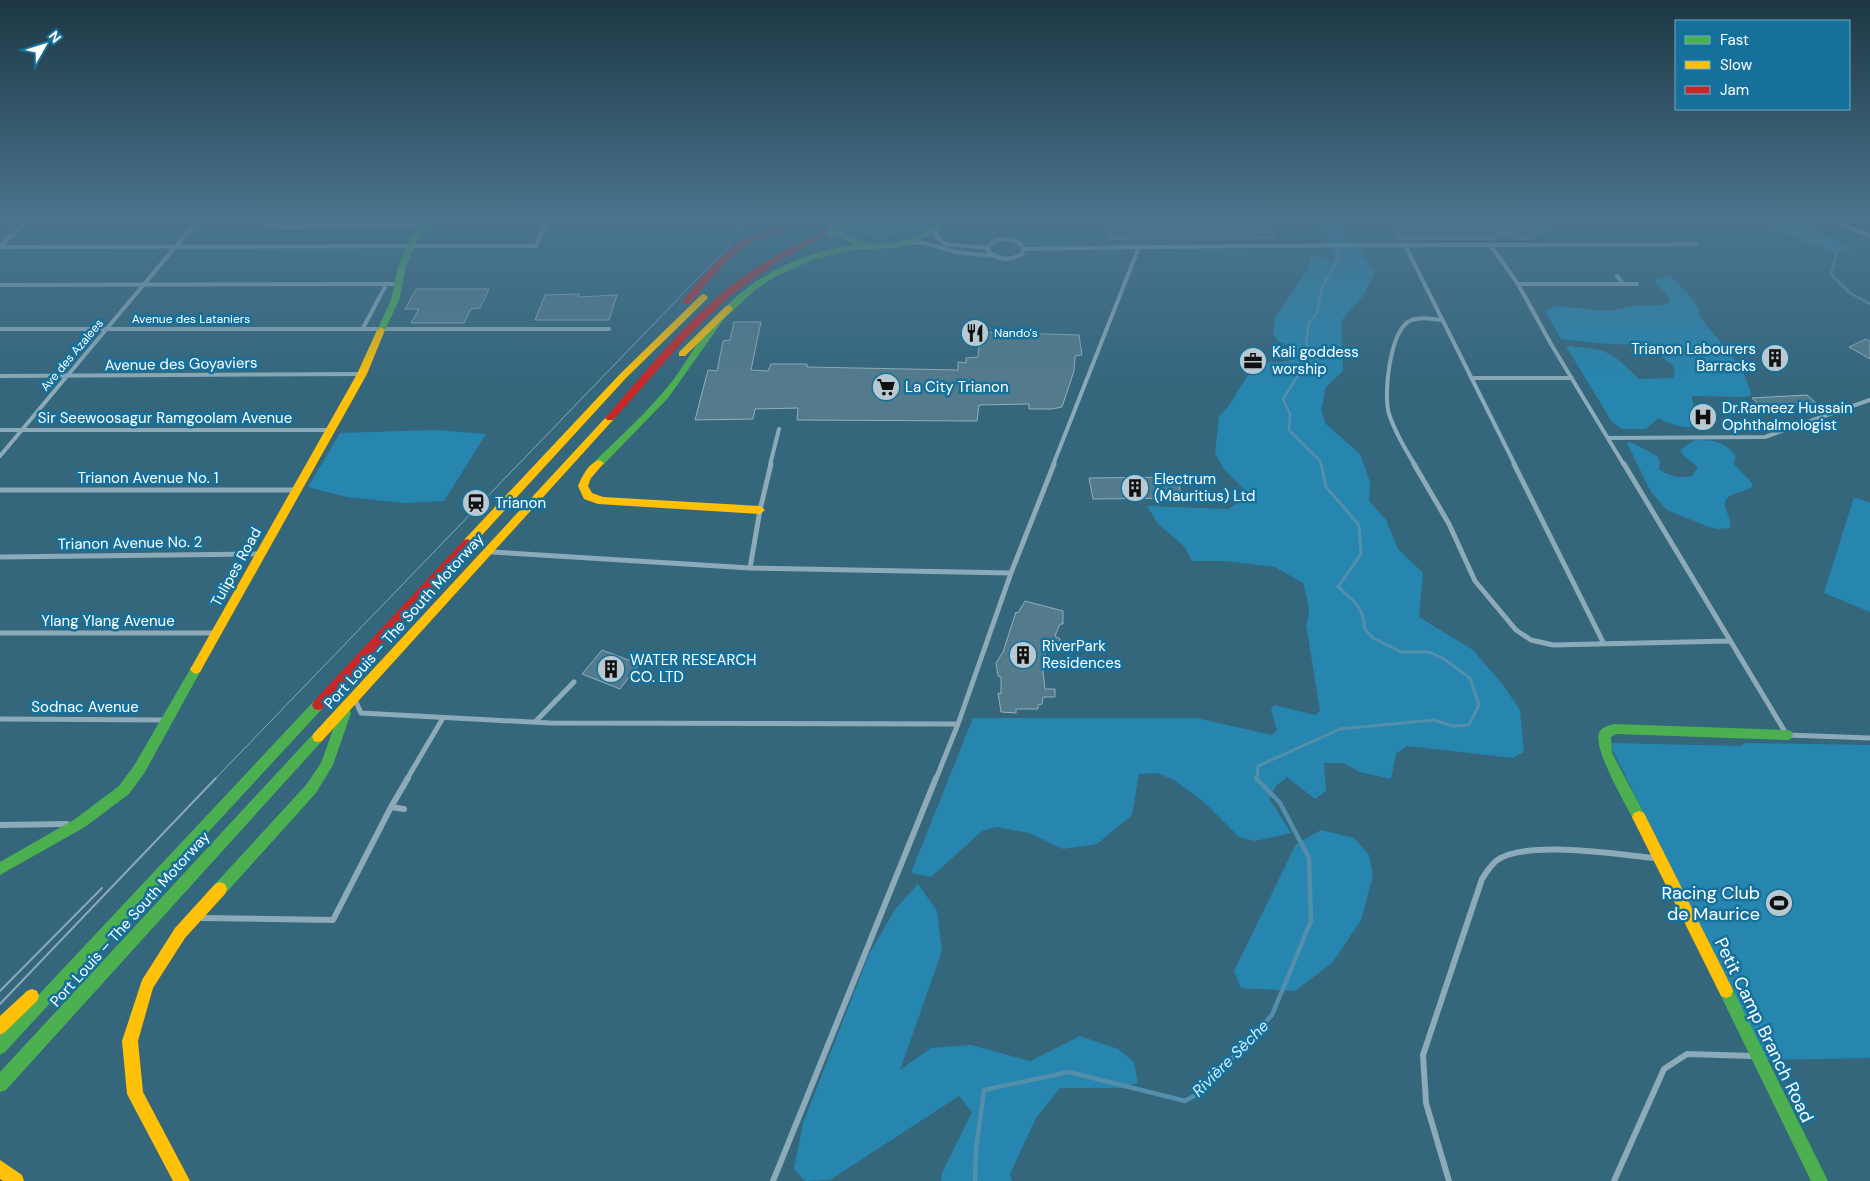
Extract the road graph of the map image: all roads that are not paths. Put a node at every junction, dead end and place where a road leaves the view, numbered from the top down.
1 (151, 276) edge
2 (400, 276) edge
3 (709, 276) edge
4 (750, 276) edge
5 (775, 276) edge
6 (1128, 276) edge
7 (1420, 276) edge
8 (1512, 276) edge
9 (1617, 276) dead end
10 (399, 284) junction
11 (1518, 284) junction
12 (1624, 284) junction
13 (1637, 284) dead end
14 (0, 285) edge
15 (144, 285) junction
16 (386, 285) junction
17 (713, 288) dead end
18 (729, 308) junction
19 (1442, 320) junction
20 (363, 328) junction
21 (0, 329) edge
22 (108, 329) junction
23 (382, 329) junction
24 (609, 329) dead end
25 (362, 374) junction
26 (0, 376) edge
27 (68, 376) junction
28 (623, 376) junction
29 (1471, 378) junction
30 (1572, 378) junction
31 (1870, 400) edge
32 (779, 428) dead end
33 (0, 430) edge
34 (330, 430) junction
35 (22, 431) junction
36 (1610, 438) junction
37 (580, 451) junction
38 (0, 456) edge
39 (0, 490) edge
40 (296, 490) junction
41 (760, 510) junction
42 (492, 552) dead end
43 (260, 554) junction
44 (0, 557) edge
45 (750, 568) junction
46 (1011, 572) junction
47 (0, 633) edge
48 (217, 633) junction
49 (1729, 641) junction
50 (1603, 642) junction
51 (574, 682) dead end
52 (322, 700) junction
53 (351, 704) junction
54 (443, 718) junction
55 (0, 719) edge
56 (169, 720) junction
57 (536, 722) junction
58 (958, 724) junction
59 (1787, 735) junction
60 (1870, 738) edge
61 (391, 807) junction
62 (404, 810) dead end
63 (76, 824) junction
64 (0, 825) edge
65 (1660, 858) junction
66 (0, 870) edge
67 (194, 918) junction
68 (0, 1028) edge
69 (0, 1047) edge
70 (1757, 1056) junction
71 (0, 1084) edge
72 (0, 1168) edge
73 (16, 1181) edge
74 (182, 1181) edge
75 (773, 1181) edge
76 (1449, 1181) edge
77 (1614, 1181) edge
78 (1820, 1181) edge

1 - 15 street, Ave des Azalees
2 - 10 main road, Tulipes Road
3 - 28 main road
4 - 37 main road, Port Louis – The South Motorway
5 - 18 main road
6 - 46 street
7 - 19 street
8 - 11 street
9 - 12 street
10 - 16 street
10 - 23 main road, Tulipes Road
11 - 12 street
11 - 30 street
12 - 13 street
14 - 15 street
15 - 16 street
15 - 22 street, Ave des Azalees
16 - 20 street
17 - 28 main road, Port Louis – The South Motorway
18 - 37 main road
18 - 41 main road
19 - 29 street
19 - 50 street
20 - 22 street, Avenue des Lataniers
20 - 23 street, Avenue des Lataniers
21 - 22 street, Avenue des Lataniers
22 - 27 street, Ave des Azalees
23 - 24 street, Avenue des Lataniers
23 - 25 main road, Tulipes Road
25 - 27 street, Avenue des Goyaviers
25 - 34 main road, Tulipes Road
26 - 27 street, Avenue des Goyaviers
27 - 35 street, Ave des Azalees
28 - 52 main road, Port Louis – The South Motorway
29 - 30 street
29 - 50 street
30 - 36 street
31 - 36 street
32 - 41 street
33 - 35 street, Sir Seewoosagur Ramgoolam Avenue
34 - 35 street, Sir Seewoosagur Ramgoolam Avenue
34 - 40 main road, Tulipes Road
35 - 38 street, Ave des Azalees
36 - 49 street
37 - 53 main road, Port Louis – The South Motorway
39 - 40 street, Trianon Avenue No. 1
40 - 43 main road, Tulipes Road
41 - 45 street
42 - 45 street
43 - 44 street, Trianon Avenue No. 2
43 - 48 main road, Tulipes Road
45 - 46 street
46 - 58 street
47 - 48 street, Ylang Ylang Avenue
48 - 56 main road, Tulipes Road
49 - 50 street
49 - 59 street
51 - 57 street
52 - 68 main road
52 - 69 main road, Port Louis – The South Motorway
53 - 54 street
53 - 67 main road
53 - 71 main road, Port Louis – The South Motorway
54 - 57 street
54 - 61 street
55 - 56 street, Sodnac Avenue
56 - 63 main road, Tulipes Road
57 - 58 street
58 - 75 street
59 - 60 street
59 - 65 main road, Petit Camp Branch Road
61 - 62 street
61 - 67 street
63 - 64 street
63 - 66 main road, Tulipes Road
65 - 70 main road, Petit Camp Branch Road
65 - 76 street
67 - 74 main road
70 - 77 street
70 - 78 main road, Petit Camp Branch Road
72 - 73 main road

